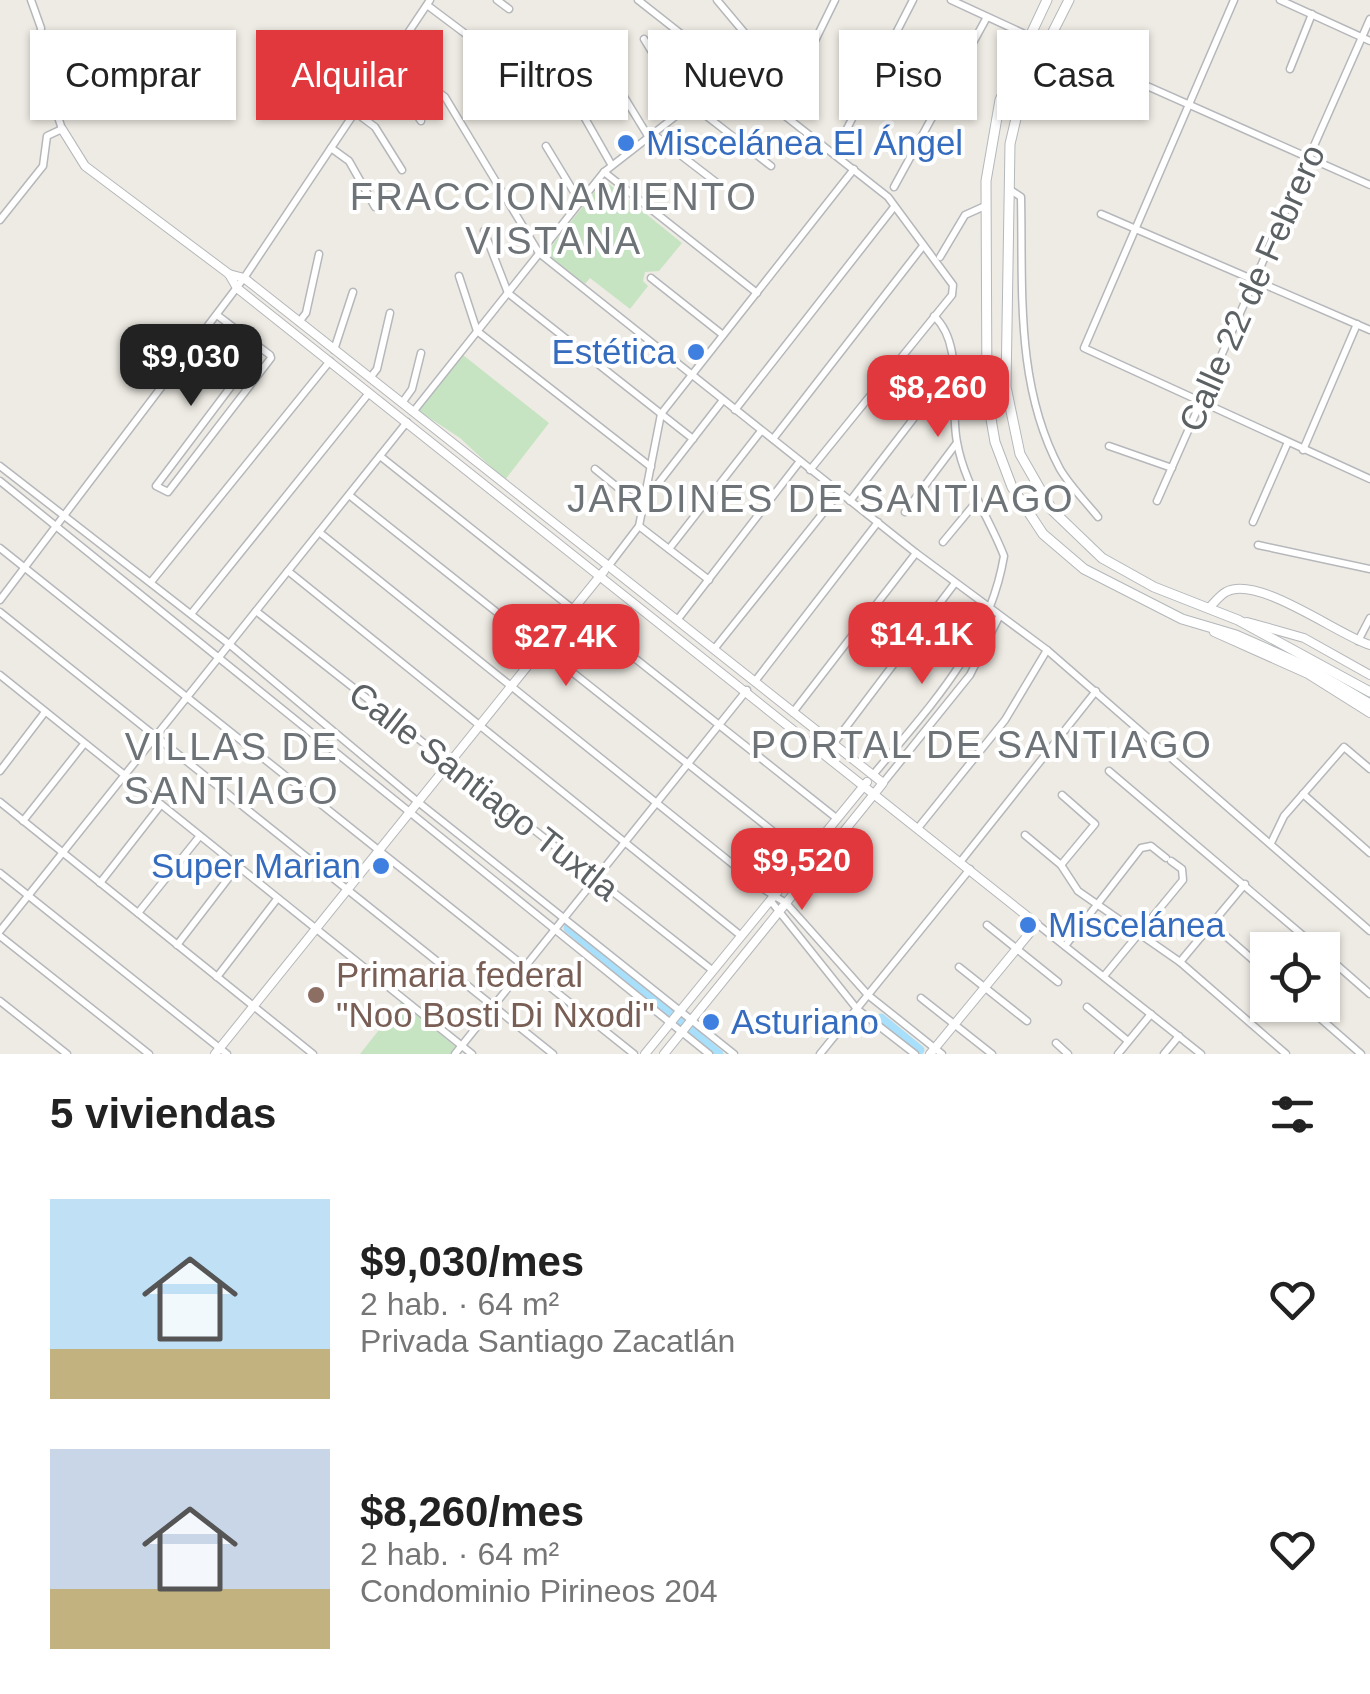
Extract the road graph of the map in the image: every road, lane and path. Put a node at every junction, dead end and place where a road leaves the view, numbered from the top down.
1 (32, 0) edge
2 (497, 0) edge
3 (638, 0) edge
4 (717, 0) edge
5 (835, 0) edge
6 (913, 0) edge
7 (951, 0) edge
8 (1047, 0) edge
9 (1069, 0) edge
10 (1234, 0) edge
11 (1280, 0) edge
12 (428, 2) edge
13 (508, 9) dead end
14 (1312, 14) junction
15 (987, 17) junction
16 (1370, 20) edge
17 (410, 30) edge
18 (464, 30) edge
19 (676, 30) edge
20 (743, 30) edge
21 (1016, 30) edge
22 (1032, 30) edge
23 (1053, 30) edge
24 (819, 33) edge
25 (644, 39) dead end
26 (1366, 39) edge
27 (648, 45) edge
28 (1290, 69) dead end
29 (1149, 90) edge
30 (443, 95) edge
31 (628, 101) edge
32 (1188, 108) junction
33 (997, 112) edge
34 (350, 120) edge
35 (366, 120) edge
36 (586, 120) edge
37 (670, 120) edge
38 (707, 120) edge
39 (790, 120) edge
40 (1014, 120) edge
41 (62, 129) junction
42 (650, 135) junction
43 (546, 146) dead end
44 (331, 148) junction
45 (834, 154) junction
46 (1309, 158) junction
47 (612, 164) junction
48 (771, 166) dead end
49 (402, 170) dead end
50 (854, 170) junction
51 (604, 172) junction
52 (718, 183) dead end
53 (1370, 185) edge
54 (894, 188) dead end
55 (1008, 188) junction
56 (580, 202) junction
57 (985, 206) junction
58 (375, 207) dead end
59 (894, 207) junction
60 (1101, 214) dead end
61 (0, 220) edge
62 (1136, 228) junction
63 (484, 231) dead end
64 (922, 246) junction
65 (540, 253) junction
66 (320, 254) dead end
67 (940, 258) dead end
68 (229, 274) junction
69 (459, 276) dead end
70 (244, 278) junction
71 (651, 278) dead end
72 (1254, 280) junction
73 (237, 288) junction
74 (353, 292) dead end
75 (508, 293) junction
76 (756, 293) junction
77 (390, 313) dead end
78 (217, 315) junction
79 (934, 316) junction
80 (300, 322) junction
81 (1357, 324) junction
82 (1370, 330) edge
83 (477, 332) junction
84 (724, 335) junction
85 (260, 348) junction
86 (334, 350) junction
87 (421, 353) dead end
88 (330, 361) junction
89 (692, 376) junction
90 (370, 378) junction
91 (370, 392) junction
92 (934, 392) dead end
93 (723, 400) junction
94 (1200, 400) junction
95 (402, 403) junction
96 (736, 410) junction
97 (413, 412) junction
98 (661, 414) junction
99 (407, 422) junction
100 (202, 424) junction
101 (761, 430) junction
102 (214, 432) junction
103 (693, 439) junction
104 (773, 440) junction
105 (1288, 442) junction
106 (957, 443) junction
107 (1108, 446) dead end
108 (1303, 450) junction
109 (380, 456) junction
110 (800, 461) junction
111 (0, 466) edge
112 (651, 467) junction
113 (1172, 468) junction
114 (595, 469) dead end
115 (810, 470) junction
116 (1370, 480) edge
117 (0, 482) edge
118 (839, 492) junction
119 (349, 495) junction
120 (850, 501) junction
121 (977, 501) junction
122 (1158, 501) dead end
123 (644, 505) junction
124 (905, 512) dead end
125 (64, 516) junction
126 (1098, 517) dead end
127 (878, 522) junction
128 (1252, 522) dead end
129 (639, 526) junction
130 (56, 527) junction
131 (319, 532) junction
132 (943, 542) dead end
133 (1258, 545) dead end
134 (0, 548) edge
135 (669, 549) junction
136 (916, 553) junction
137 (610, 564) junction
138 (26, 568) junction
139 (1370, 570) edge
140 (288, 571) junction
141 (601, 574) junction
142 (709, 580) junction
143 (151, 582) junction
144 (955, 583) junction
145 (0, 600) edge
146 (1209, 608) junction
147 (573, 609) junction
148 (990, 609) junction
149 (256, 611) junction
150 (0, 612) edge
151 (191, 614) junction
152 (999, 616) junction
153 (1370, 618) edge
154 (678, 619) junction
155 (1238, 620) junction
156 (1206, 628) junction
157 (1358, 641) junction
158 (229, 644) junction
159 (1370, 645) edge
160 (542, 648) junction
161 (715, 648) junction
162 (1048, 650) junction
163 (218, 659) junction
164 (1370, 675) edge
165 (3, 677) edge
166 (756, 680) junction
167 (0, 686) edge
168 (511, 687) junction
169 (747, 690) junction
170 (1096, 691) junction
171 (1370, 692) edge
172 (186, 698) junction
173 (1370, 704) edge
174 (794, 711) junction
175 (45, 712) junction
176 (1370, 713) edge
177 (480, 726) junction
178 (719, 726) junction
179 (155, 737) junction
180 (834, 743) junction
181 (84, 744) junction
182 (448, 764) junction
183 (688, 764) junction
184 (1370, 769) edge
185 (0, 770) edge
186 (1109, 771) dead end
187 (874, 775) junction
188 (124, 776) junction
189 (884, 783) junction
190 (866, 784) junction
191 (876, 794) junction
192 (1303, 794) junction
193 (1062, 795) dead end
194 (0, 802) edge
195 (418, 802) junction
196 (657, 803) junction
197 (160, 806) junction
198 (410, 813) junction
199 (835, 817) junction
200 (23, 820) junction
201 (918, 828) junction
202 (1026, 835) dead end
203 (199, 837) junction
204 (625, 842) junction
205 (1271, 843) junction
206 (379, 850) junction
207 (63, 853) junction
208 (1370, 853) edge
209 (804, 856) junction
210 (960, 861) junction
211 (1061, 865) junction
212 (238, 868) junction
213 (970, 869) junction
214 (0, 873) edge
215 (596, 879) junction
216 (100, 883) junction
217 (1245, 884) junction
218 (348, 889) junction
219 (28, 895) junction
220 (769, 895) junction
221 (277, 899) junction
222 (786, 902) junction
223 (1096, 905) junction
224 (138, 913) junction
225 (777, 914) junction
226 (564, 919) junction
227 (1037, 924) junction
228 (1212, 924) junction
229 (987, 925) dead end
230 (316, 930) junction
231 (557, 931) junction
232 (1370, 931) edge
233 (1140, 932) junction
234 (1299, 932) edge
235 (0, 933) edge
236 (740, 935) junction
237 (176, 945) junction
238 (1065, 946) junction
239 (1016, 949) junction
240 (1250, 957) edge
241 (1180, 962) junction
242 (959, 967) dead end
243 (1340, 968) edge
244 (525, 969) junction
245 (712, 970) junction
246 (1104, 976) junction
247 (217, 977) junction
248 (1058, 982) dead end
249 (984, 988) junction
250 (1370, 994) edge
251 (868, 995) junction
252 (922, 998) dead end
253 (0, 1000) edge
254 (254, 1007) junction
255 (1087, 1007) dead end
256 (494, 1008) junction
257 (680, 1009) junction
258 (856, 1009) junction
259 (1150, 1014) junction
260 (692, 1018) junction
261 (1027, 1021) dead end
262 (671, 1022) junction
263 (1324, 1022) edge
264 (955, 1024) junction
265 (682, 1032) junction
266 (1179, 1036) junction
267 (1128, 1041) junction
268 (1056, 1043) dead end
269 (462, 1045) junction
270 (221, 1052) edge
271 (936, 1052) edge
272 (67, 1054) edge
273 (149, 1054) edge
274 (313, 1054) edge
275 (455, 1054) edge
276 (472, 1054) edge
277 (552, 1054) edge
278 (634, 1054) edge
279 (646, 1054) edge
280 (664, 1054) edge
281 (710, 1054) edge
282 (734, 1054) edge
283 (820, 1054) edge
284 (915, 1054) edge
285 (992, 1054) edge
286 (1068, 1054) edge
287 (1118, 1054) edge
288 (1164, 1054) edge
289 (1201, 1054) edge
290 (1286, 1054) edge
291 (1361, 1054) edge

1 - 41 street
2 - 13 street
3 - 19 street
4 - 20 street
5 - 24 street
6 - 45 street
7 - 15 street
8 - 22 main road
9 - 23 main road
10 - 32 street
11 - 14 street
12 - 17 street
12 - 18 street
14 - 26 street
14 - 28 street
15 - 21 street
15 - 54 street
16 - 26 street, Calle 22 de Febrero
25 - 27 street
26 - 46 street, Calle 22 de Febrero
29 - 32 street
30 - 65 street
31 - 42 street
32 - 46 street
32 - 62 street
33 - 57 main road
34 - 44 street
35 - 49 street
36 - 47 street
37 - 42 street
38 - 48 street
39 - 45 street
40 - 55 main road
41 - 61 street
41 - 68 street
42 - 47 street
42 - 52 street
43 - 56 street
44 - 58 street
44 - 70 street
45 - 50 street
46 - 53 street
46 - 72 street, Calle 22 de Febrero
47 - 51 street
50 - 59 street
50 - 76 street
51 - 56 street
51 - 76 street
55 - 126 street
55 - 146 main road
56 - 65 street
57 - 67 street
57 - 156 main road
59 - 64 street
59 - 96 street
60 - 62 street
62 - 72 street
62 - 94 street
63 - 75 street
64 - 79 street
64 - 104 street
65 - 75 street
65 - 89 street
66 - 80 street
68 - 70 street
68 - 73 street
69 - 83 street
70 - 73 street
70 - 80 street
71 - 84 street
72 - 81 street
72 - 94 street, Calle 22 de Febrero
73 - 78 street
73 - 88 street
74 - 86 street
75 - 83 street
75 - 98 street
76 - 84 street
77 - 90 street
78 - 85 street
78 - 125 street
79 - 106 street
79 - 115 street
80 - 86 street
81 - 82 street
81 - 108 street
83 - 97 street
83 - 112 street
84 - 89 street
85 - 100 street
85 - 102 street
86 - 90 street
87 - 95 street
88 - 91 street
88 - 143 street
89 - 93 street
89 - 98 street
90 - 95 street
91 - 99 street
91 - 151 street
92 - 120 street
93 - 96 street
93 - 103 street
94 - 105 street
94 - 113 street, Calle 22 de Febrero
95 - 97 street
96 - 101 street
97 - 137 street
98 - 103 street
98 - 112 street
99 - 109 street
99 - 141 street
100 - 102 street
100 - 102 street
101 - 104 street
101 - 135 street
103 - 123 street
104 - 110 street
105 - 108 street
105 - 128 street
106 - 121 street
106 - 124 street
107 - 113 street
108 - 116 street
109 - 119 street
109 - 147 street
110 - 115 street
110 - 142 street
111 - 125 street
112 - 123 street
113 - 122 street, Calle 22 de Febrero
114 - 123 street
115 - 118 street
117 - 130 street
118 - 120 street
118 - 161 street
119 - 131 street
119 - 160 street
120 - 127 street
121 - 132 street
121 - 148 street
123 - 129 street
125 - 130 street
125 - 143 street
127 - 136 street
127 - 166 street
129 - 135 street
129 - 137 street
130 - 138 street
130 - 163 street
131 - 140 street
131 - 168 street
133 - 139 street
134 - 138 street
135 - 142 street
136 - 144 street
136 - 174 street
137 - 141 street
137 - 154 street
138 - 145 street
138 - 172 street
140 - 149 street
140 - 177 street
141 - 147 street
141 - 169 street
142 - 154 street
143 - 151 street
144 - 148 street
144 - 180 street
146 - 155 main road
146 - 157 street
147 - 160 street
147 - 178 street
148 - 152 street
148 - 187 street
149 - 158 street
149 - 182 street, Calle Santiago Tuxtla
150 - 179 street
151 - 158 street
152 - 162 street
152 - 189 street
153 - 157 street
154 - 161 street
155 - 164 street
155 - 171 main road
156 - 173 main road
156 - 176 street
157 - 159 street
158 - 163 street
158 - 195 street
160 - 168 street
160 - 183 street
161 - 166 street
162 - 170 street
162 - 201 street
163 - 172 street
163 - 198 street
165 - 167 street
165 - 175 street
166 - 174 street
168 - 177 street
168 - 196 street
169 - 178 street
169 - 190 street
170 - 205 street
170 - 210 street
172 - 179 street
172 - 206 street
174 - 180 street
175 - 181 street
175 - 185 street
177 - 182 street
177 - 204 street
178 - 183 street
178 - 199 street
179 - 188 street
179 - 218 street
180 - 187 street
181 - 188 street
181 - 200 street
182 - 195 street
182 - 215 street, Calle Santiago Tuxtla
183 - 196 street
183 - 209 street
184 - 192 street
186 - 217 street
187 - 189 street
187 - 190 street
188 - 197 street
188 - 207 street
189 - 191 street
190 - 191 street
190 - 199 street
191 - 201 street
191 - 222 street
192 - 205 street
192 - 208 street
193 - 211 street
194 - 200 street
195 - 198 street
195 - 226 street
196 - 204 street
196 - 220 street
197 - 203 street
197 - 216 street
198 - 206 street
198 - 231 street
199 - 209 street
200 - 207 street
201 - 210 street
202 - 211 street
203 - 212 street
203 - 224 street
204 - 215 street
204 - 236 street
205 - 232 street
206 - 218 street
206 - 244 street
207 - 216 street
207 - 219 street
209 - 220 street
210 - 213 street
211 - 223 street
212 - 221 street
212 - 237 street
213 - 227 street
213 - 251 street
214 - 219 street
215 - 226 street
215 - 245 street, Calle Santiago Tuxtla
216 - 224 street
217 - 228 street
217 - 234 street
218 - 230 street
218 - 256 street
219 - 235 street
219 - 270 street
220 - 222 street
220 - 225 street
220 - 236 street
221 - 230 street
221 - 247 street
222 - 225 street
222 - 251 street
223 - 233 street
223 - 233 street
223 - 238 street
224 - 237 street
225 - 258 street
225 - 260 street
226 - 231 street
226 - 257 street
227 - 238 street
227 - 239 street
228 - 240 street
228 - 241 street
229 - 239 street
230 - 254 street
230 - 269 street
231 - 244 street
231 - 262 street
233 - 241 street
233 - 246 street
235 - 273 street
236 - 245 street
237 - 247 street
238 - 246 street
239 - 248 street
239 - 249 street
241 - 290 street
242 - 249 street
243 - 250 street
244 - 256 street
244 - 278 street
245 - 257 street
246 - 259 street
247 - 254 street
249 - 261 street
249 - 264 street
251 - 258 street
251 - 271 street
252 - 264 street
253 - 272 street
254 - 270 street
254 - 274 street
255 - 267 street
256 - 269 street
256 - 277 street
257 - 260 street
257 - 262 street
258 - 283 street
258 - 284 street
259 - 266 street
259 - 267 street
260 - 265 street
260 - 282 street
262 - 265 street
262 - 279 street
263 - 291 street
264 - 271 street
264 - 285 street
265 - 280 street
265 - 281 street
266 - 288 street
266 - 289 street
267 - 287 street
268 - 286 street
269 - 275 street
269 - 276 street

